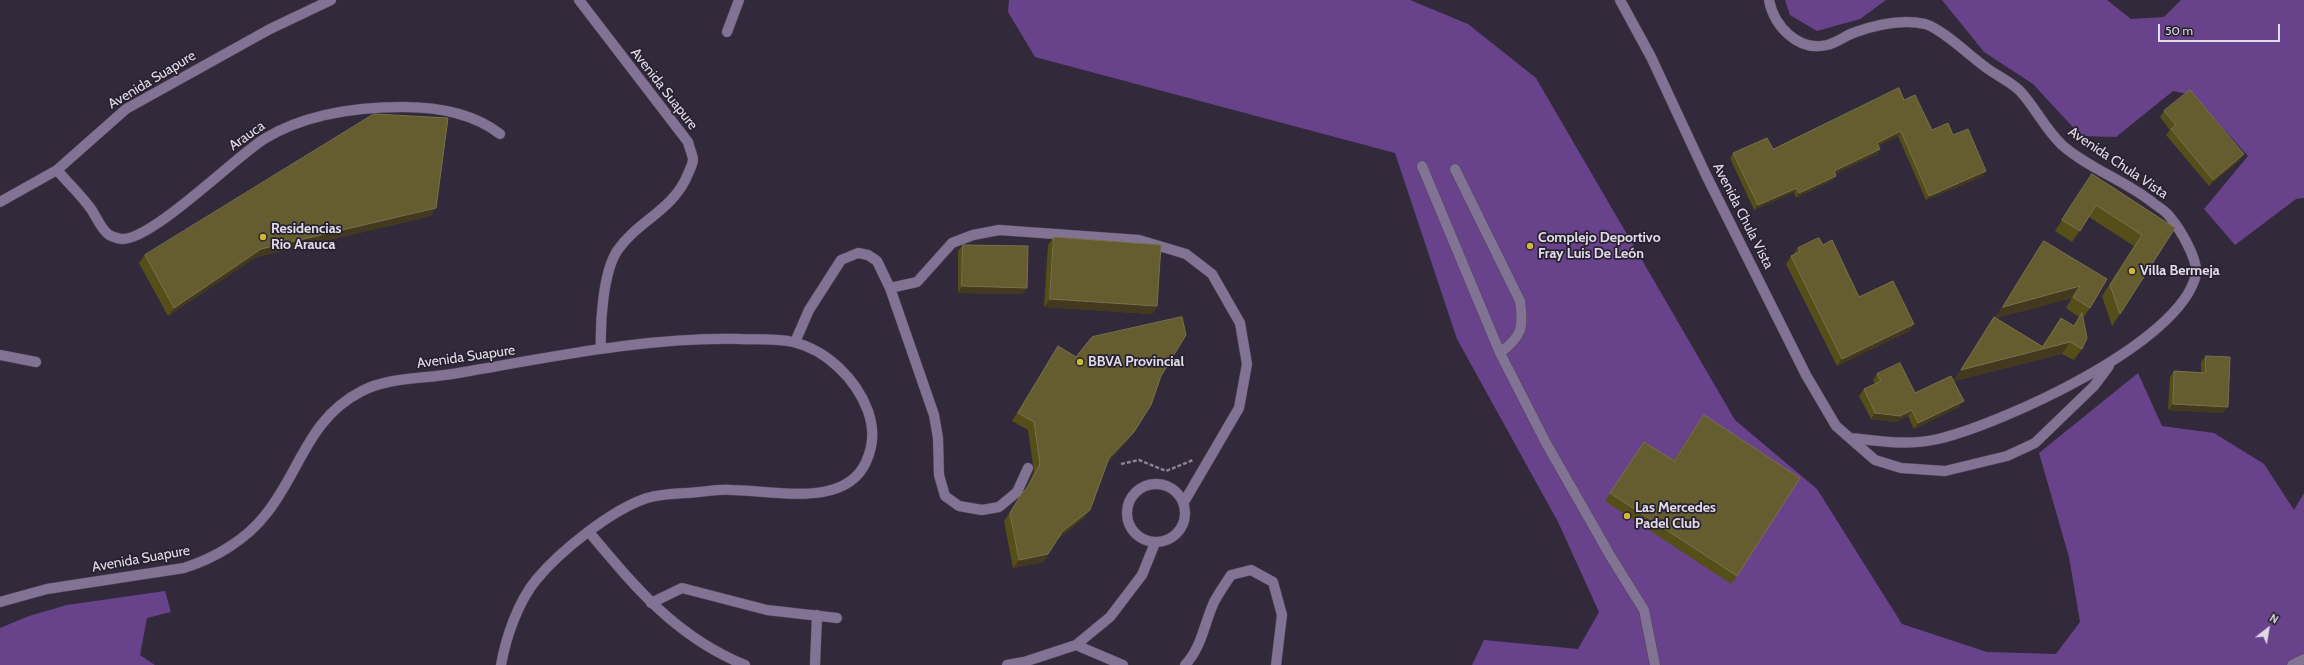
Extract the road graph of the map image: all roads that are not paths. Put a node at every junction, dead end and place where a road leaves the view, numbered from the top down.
1 (331, 0) edge
2 (580, 0) edge
3 (738, 0) edge
4 (1620, 0) edge
5 (1769, 0) edge
6 (727, 32) dead end
7 (500, 134) dead end
8 (1422, 166) dead end
9 (1456, 169) dead end
10 (57, 170) junction
11 (0, 202) edge
12 (890, 288) junction
13 (795, 342) junction
14 (601, 349) junction
15 (1500, 353) junction
16 (0, 355) edge
17 (2113, 359) junction
18 (36, 362) dead end
19 (1851, 438) junction
20 (1028, 468) dead end
21 (1184, 502) junction
22 (589, 532) junction
23 (1155, 543) junction
24 (0, 602) edge
25 (651, 603) junction
26 (818, 616) junction
27 (837, 618) dead end
28 (1076, 645) junction
29 (2304, 659) edge
30 (501, 665) edge
31 (745, 665) edge
32 (815, 665) edge
33 (1007, 665) edge
34 (1123, 665) edge
35 (1185, 665) edge
36 (1276, 665) edge
37 (1655, 665) edge
38 (2292, 665) edge

1 - 10 street, Avenida Suapure
2 - 14 street, Avenida Suapure
3 - 6 street
4 - 19 street, Avenida Chula Vista
5 - 17 street, Avenida Chula Vista
7 - 10 street, Arauca
8 - 15 street
9 - 15 street
10 - 11 street, Avenida Suapure
12 - 13 street
12 - 20 street
12 - 21 street
13 - 14 street
13 - 22 street
14 - 24 street, Avenida Suapure
15 - 37 street
16 - 18 street
17 - 19 street, Avenida Chula Vista
17 - 19 street, Avenida Chula Vista
21 - 23 street
21 - 23 street
22 - 25 street
22 - 30 street
23 - 28 street
25 - 26 street
25 - 31 street
26 - 27 street
26 - 32 street
28 - 33 street
28 - 34 street
29 - 38 street
35 - 36 street

